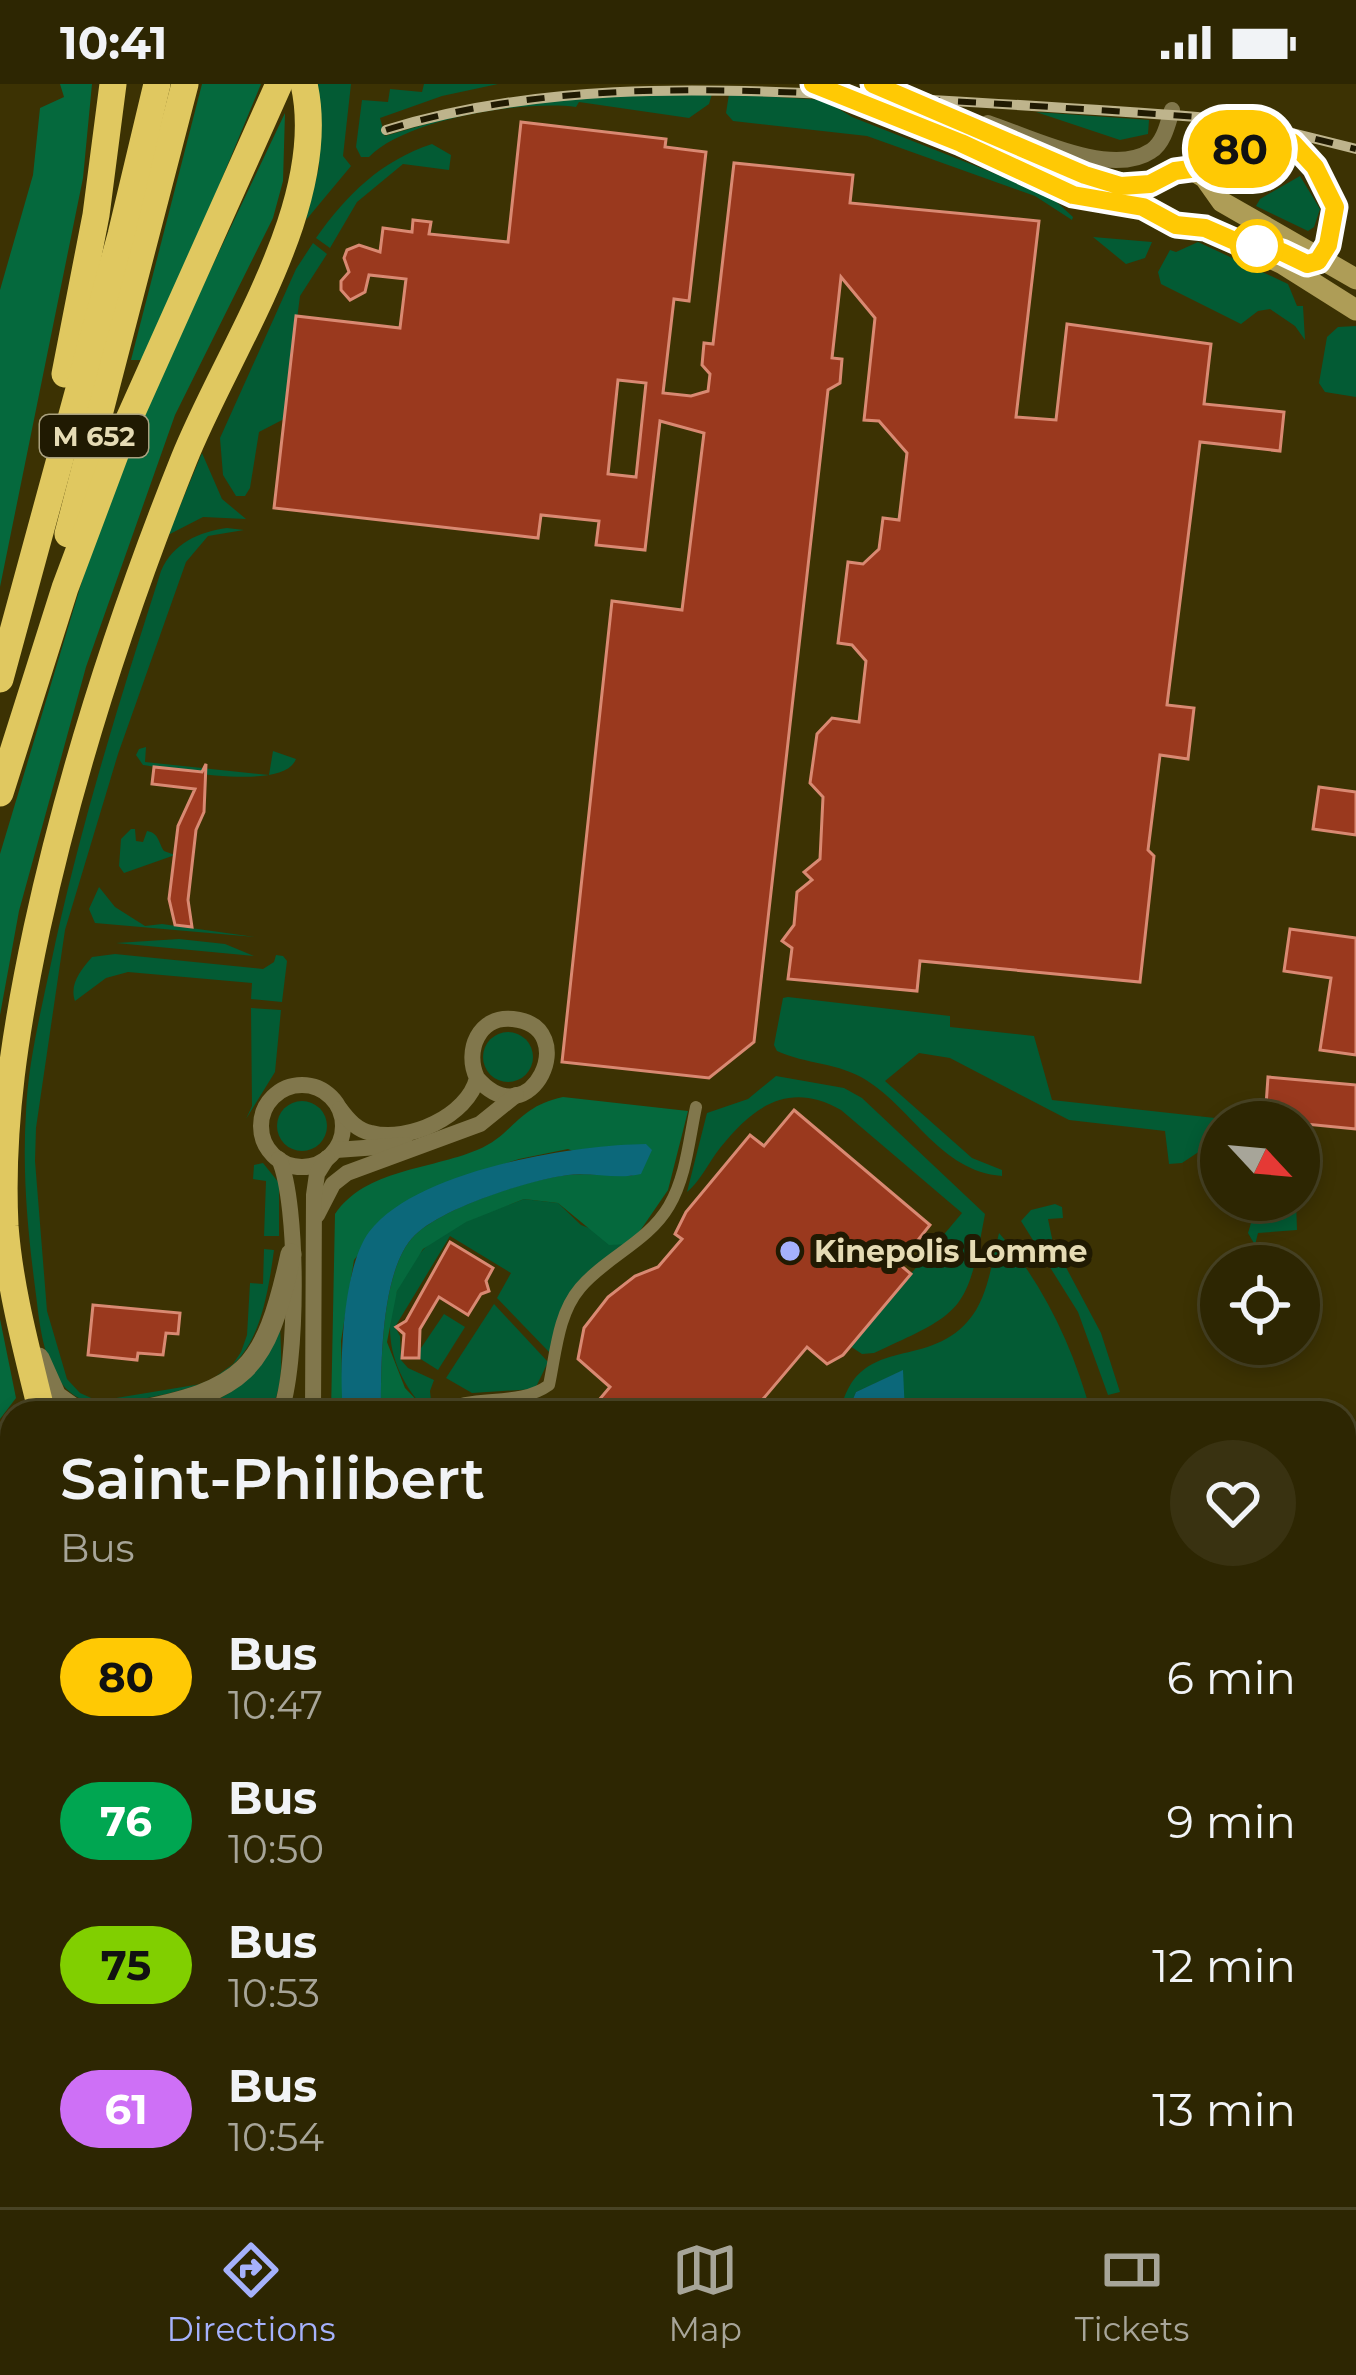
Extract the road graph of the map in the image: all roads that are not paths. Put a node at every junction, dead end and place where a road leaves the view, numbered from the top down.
1 (113, 84) edge
2 (157, 84) edge
3 (185, 84) edge
4 (279, 84) edge
5 (304, 84) edge
6 (812, 84) edge
7 (872, 84) edge
8 (1172, 110) dead end
9 (934, 111) junction
10 (1163, 178) junction
11 (1212, 190) junction
12 (1164, 218) junction
13 (1190, 226) junction
14 (1356, 279) edge
15 (1356, 310) edge
16 (42, 526) junction
17 (0, 679) edge
18 (0, 790) edge
19 (15, 1041) junction
20 (477, 1078) junction
21 (516, 1095) junction
22 (696, 1107) dead end
23 (340, 1109) junction
24 (5, 1124) junction
25 (430, 1143) junction
26 (331, 1154) junction
27 (0, 1158) edge
28 (279, 1159) junction
29 (315, 1227) junction
30 (291, 1254) junction
31 (0, 1268) edge
32 (35, 1401) edge
33 (36, 1401) edge
34 (61, 1401) edge
35 (189, 1401) edge
36 (283, 1401) edge
37 (313, 1401) edge
38 (476, 1401) edge

1 - 16 highway
2 - 16 highway, M 652
3 - 18 highway, M 652
4 - 18 highway
5 - 19 highway
6 - 12 main road
7 - 9 main road
8 - 9 street
9 - 10 main road
10 - 11 main road
10 - 12 main road
11 - 13 main road
11 - 14 main road
12 - 13 main road
13 - 15 main road
16 - 17 highway, M 652
19 - 24 highway
19 - 34 street
20 - 21 street
20 - 21 street
20 - 23 street
21 - 25 street
22 - 38 street
23 - 26 street
23 - 28 street
24 - 27 highway
24 - 33 highway
25 - 26 street
25 - 29 street
26 - 28 street
26 - 29 street
28 - 30 street
29 - 37 street
30 - 35 street
30 - 36 street
31 - 32 highway

